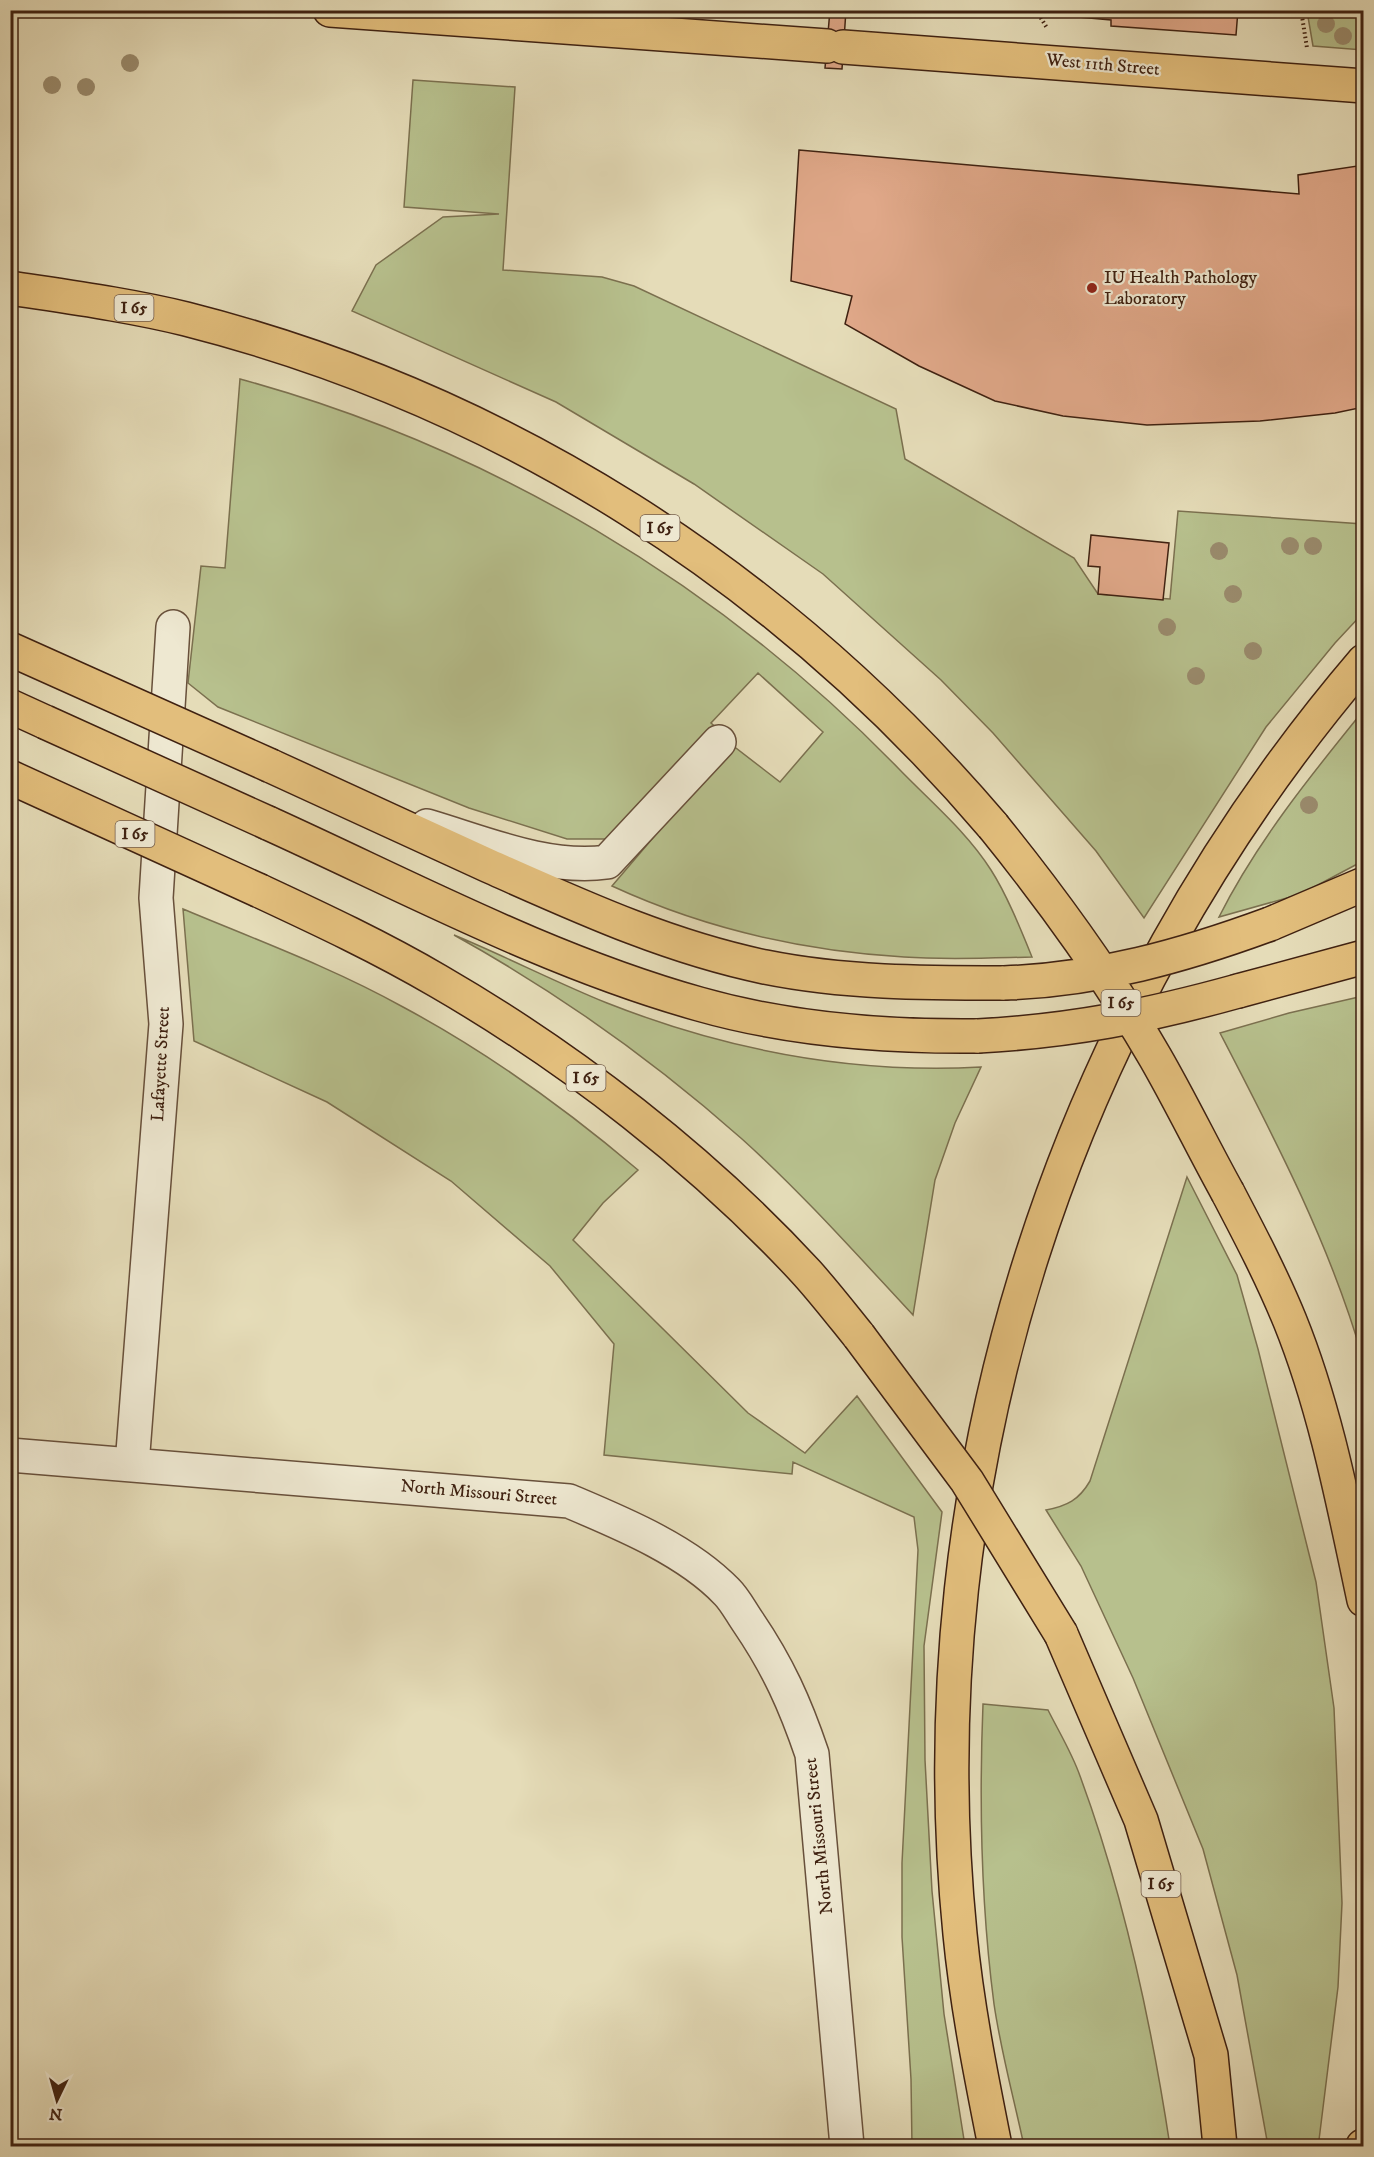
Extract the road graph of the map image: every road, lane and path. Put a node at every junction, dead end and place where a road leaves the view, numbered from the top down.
1 (330, 10) edge
2 (1301, 10) edge
3 (1308, 50) dead end
4 (1364, 86) edge
5 (10, 288) edge
6 (173, 627) dead end
7 (10, 649) edge
8 (1364, 661) edge
9 (10, 706) edge
10 (719, 742) dead end
11 (10, 777) edge
12 (353, 804) junction
13 (1364, 884) edge
14 (1364, 957) edge
15 (10, 1455) edge
16 (132, 1465) junction
17 (1364, 1600) edge
18 (847, 2146) edge
19 (995, 2146) edge
20 (1220, 2146) edge

1 - 4 main road, West 11th Street
2 - 3 path
5 - 17 main road, I 65, bridge
6 - 16 street, Lafayette Street
7 - 12 main road, bridge
8 - 19 main road
9 - 14 main road, bridge
10 - 12 street
11 - 20 main road, I 65, bridge
12 - 13 main road, bridge
15 - 16 street, North Missouri Street
16 - 18 street, North Missouri Street

